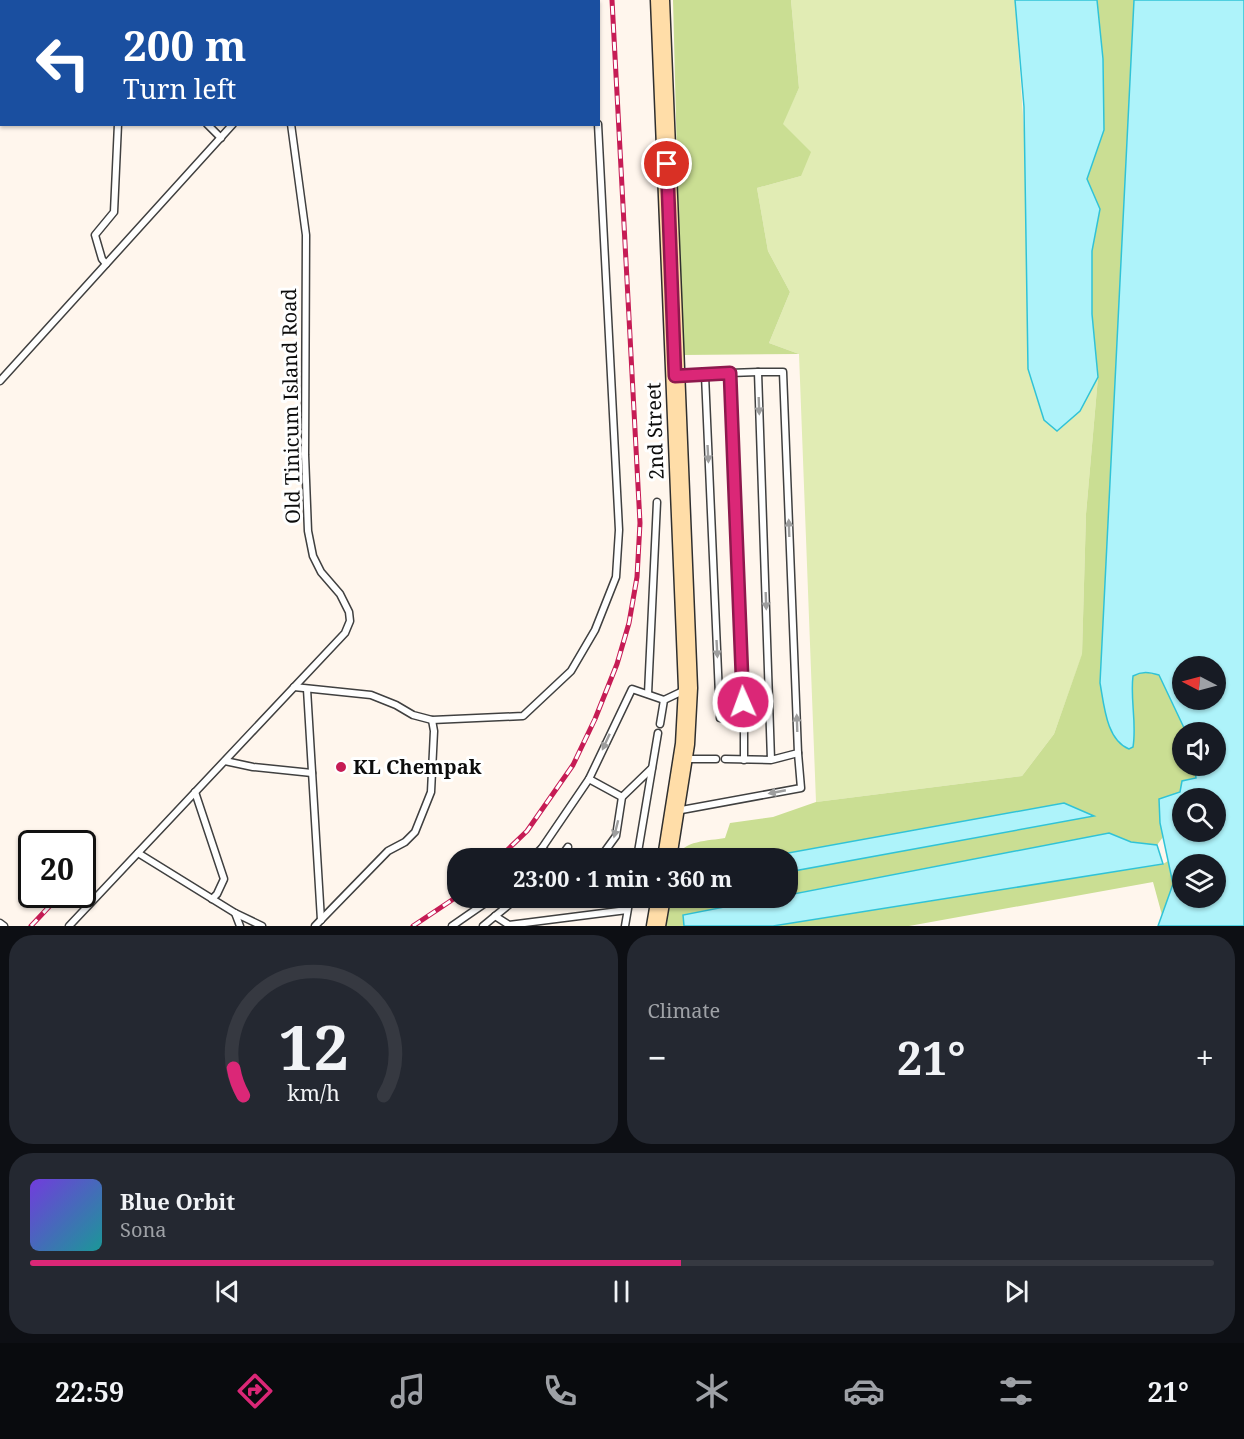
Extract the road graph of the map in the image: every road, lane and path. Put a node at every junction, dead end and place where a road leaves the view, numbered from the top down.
1 (660, 0) edge
2 (118, 126) edge
3 (209, 126) edge
4 (231, 126) edge
5 (291, 126) edge
6 (598, 126) edge
7 (220, 138) junction
8 (106, 264) junction
9 (758, 372) junction
10 (730, 373) junction
11 (705, 375) junction
12 (675, 376) junction
13 (0, 381) edge
14 (657, 502) dead end
15 (294, 687) junction
16 (688, 688) junction
17 (307, 689) junction
18 (648, 694) junction
19 (664, 700) junction
20 (432, 720) junction
21 (660, 724) dead end
22 (744, 725) junction
23 (658, 734) dead end
24 (798, 753) junction
25 (683, 759) junction
26 (716, 759) dead end
27 (725, 759) dead end
28 (744, 760) junction
29 (771, 760) junction
30 (225, 761) junction
31 (652, 768) junction
32 (312, 772) junction
33 (589, 779) junction
34 (195, 792) junction
35 (622, 797) junction
36 (675, 811) junction
37 (542, 848) edge
38 (607, 848) edge
39 (639, 848) edge
40 (669, 848) edge
41 (138, 853) junction
42 (212, 898) junction
43 (478, 908) edge
44 (505, 908) edge
45 (660, 908) edge
46 (627, 910) joint
47 (236, 913) junction
48 (495, 916) junction
49 (321, 920) junction
50 (0, 922) edge
51 (4, 926) edge
52 (69, 926) edge
53 (240, 926) edge
54 (262, 926) edge
55 (315, 926) edge
56 (452, 926) edge
57 (483, 926) edge
58 (625, 926) edge
59 (657, 926) edge

1 - 12 street, 2nd Street
2 - 8 lane
3 - 7 lane
4 - 7 lane
5 - 15 lane, Old Tinicum Island Road
6 - 20 lane
7 - 8 lane
8 - 13 lane
9 - 10 lane
24 -> 9 lane
9 -> 29 lane
10 - 11 lane
10 - 22 lane
11 - 12 lane
11 -> 22 lane
12 - 16 street, 2nd Street
14 - 18 lane
15 - 17 lane
15 - 30 lane, Old Tinicum Island Road
16 - 19 lane
16 - 25 street, 2nd Street
17 - 20 lane
17 - 32 lane
18 - 19 lane
18 -> 33 lane
19 - 21 lane
20 - 49 lane
22 - 28 lane
23 - 31 lane
24 - 29 lane
24 -> 36 lane
25 - 26 lane
25 - 36 street, 2nd Street
27 - 28 lane
28 - 29 lane
30 - 32 lane
30 - 34 lane, Old Tinicum Island Road
31 - 35 lane
31 - 39 lane
32 - 49 lane
33 - 35 lane
33 - 37 lane
34 - 41 lane, Old Tinicum Island Road
34 - 42 lane
35 -> 38 lane
36 - 40 street, 2nd Street
41 - 42 lane
41 - 52 lane, Old Tinicum Island Road
42 - 47 lane
43 - 56 lane
44 - 48 lane
45 - 59 street
46 - 48 lane
46 - 58 lane
47 - 53 lane
47 - 54 lane
48 - 57 lane
49 - 55 lane
50 - 51 lane

